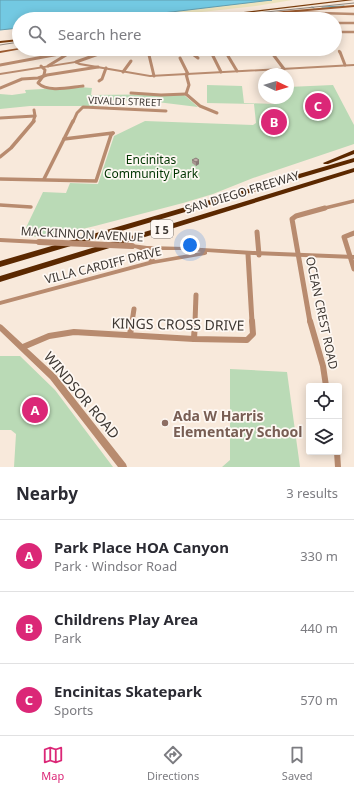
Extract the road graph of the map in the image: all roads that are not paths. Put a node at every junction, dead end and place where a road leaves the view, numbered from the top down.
1 (352, 0) edge
2 (354, 6) edge
3 (248, 12) edge
4 (283, 12) edge
5 (342, 14) edge
6 (354, 14) edge
7 (342, 23) edge
8 (354, 23) edge
9 (342, 32) edge
10 (354, 32) edge
11 (12, 41) edge
12 (0, 42) edge
13 (12, 50) edge
14 (0, 52) edge
15 (48, 56) edge
16 (63, 56) edge
17 (94, 56) edge
18 (149, 56) edge
19 (195, 56) edge
20 (213, 56) edge
21 (228, 56) dead end
22 (274, 56) edge
23 (340, 56) edge
24 (180, 58) dead end
25 (198, 58) dead end
26 (131, 61) dead end
27 (76, 62) junction
28 (0, 65) edge
29 (345, 65) junction
30 (354, 65) edge
31 (41, 66) junction
32 (48, 66) junction
33 (98, 67) junction
34 (106, 68) junction
35 (283, 68) edge
36 (294, 68) edge
37 (258, 70) edge
38 (237, 71) junction
39 (123, 72) junction
40 (221, 72) junction
41 (0, 74) edge
42 (187, 74) junction
43 (43, 76) junction
44 (154, 76) junction
45 (99, 81) dead end
46 (83, 86) dead end
47 (0, 88) edge
48 (131, 93) dead end
49 (186, 94) junction
50 (34, 110) dead end
51 (166, 111) dead end
52 (217, 112) dead end
53 (35, 116) junction
54 (0, 118) edge
55 (64, 139) junction
56 (0, 152) edge
57 (5, 152) junction
58 (354, 152) edge
59 (0, 156) edge
60 (354, 160) edge
61 (333, 166) junction
62 (354, 170) edge
63 (344, 173) junction
64 (354, 175) edge
65 (0, 179) edge
66 (44, 179) junction
67 (323, 180) junction
68 (260, 188) junction
69 (354, 201) edge
70 (0, 205) edge
71 (31, 207) dead end
72 (257, 232) dead end
73 (354, 233) edge
74 (0, 240) edge
75 (135, 247) junction
76 (213, 252) junction
77 (248, 254) junction
78 (259, 254) junction
79 (298, 254) junction
80 (352, 257) edge
81 (0, 262) edge
82 (153, 262) junction
83 (0, 269) edge
84 (354, 269) edge
85 (0, 274) edge
86 (0, 279) edge
87 (196, 295) dead end
88 (0, 303) edge
89 (134, 309) dead end
90 (0, 326) edge
91 (130, 336) junction
92 (194, 339) junction
93 (23, 347) junction
94 (326, 383) edge
95 (337, 455) edge
96 (123, 467) edge
97 (338, 467) edge

1 - 3 main road
2 - 4 main road
5 - 6 street
7 - 8 street
9 - 10 street
11 - 12 main road
13 - 14 main road
15 - 28 street
16 - 32 street
17 - 27 street
18 - 44 street
19 - 25 street
20 - 40 street
21 - 38 street
22 - 35 street
23 - 29 street
24 - 42 street
26 - 39 street
27 - 32 street
27 - 33 street
29 - 30 street
29 - 36 street
31 - 32 street
31 - 41 street
31 - 43 street
33 - 34 street
33 - 43 street
34 - 39 street
34 - 45 street
37 - 38 street
38 - 40 street
39 - 44 street
40 - 42 street
42 - 44 street
42 - 49 street
43 - 46 street
43 - 47 street
48 - 49 street
49 - 52 street
50 - 53 street
51 - 55 street, VIVALDI STREET
53 - 54 street
53 - 57 street
55 - 66 street
55 - 66 street
56 - 57 street
57 - 59 street
58 - 68 highway
60 - 61 highway, SAN DIEGO FREEWAY / I 5
61 - 68 highway, SAN DIEGO FREEWAY / I 5
61 - 83 highway
62 - 63 highway, SAN DIEGO FREEWAY / I 5
63 - 67 highway, SAN DIEGO FREEWAY / I 5
63 - 85 highway
64 - 67 highway
65 - 66 street
67 - 86 highway, SAN DIEGO FREEWAY / I 5
68 - 81 highway, SAN DIEGO FREEWAY / I 5
69 - 79 street, OCEAN CREST ROAD
70 - 71 street
72 - 78 street
73 - 80 street
74 - 75 street, MACKINNON AVENUE, bridge
75 - 76 street, MACKINNON AVENUE
75 - 82 street
76 - 77 street, MACKINNON AVENUE
76 - 82 street, VILLA CARDIFF DRIVE
77 - 78 street, MACKINNON AVENUE
77 - 92 street, KINGS CROSS DRIVE
78 - 79 street, MACKINNON AVENUE
79 - 80 street, MACKINNON AVENUE
79 - 94 street, OCEAN CREST ROAD
80 - 84 street
82 - 88 street, VILLA CARDIFF DRIVE
87 - 92 street
89 - 91 street
90 - 93 street, WINDSOR ROAD
91 - 92 street, KINGS CROSS DRIVE
91 - 93 street, KINGS CROSS DRIVE
93 - 96 street, WINDSOR ROAD
95 - 97 street

